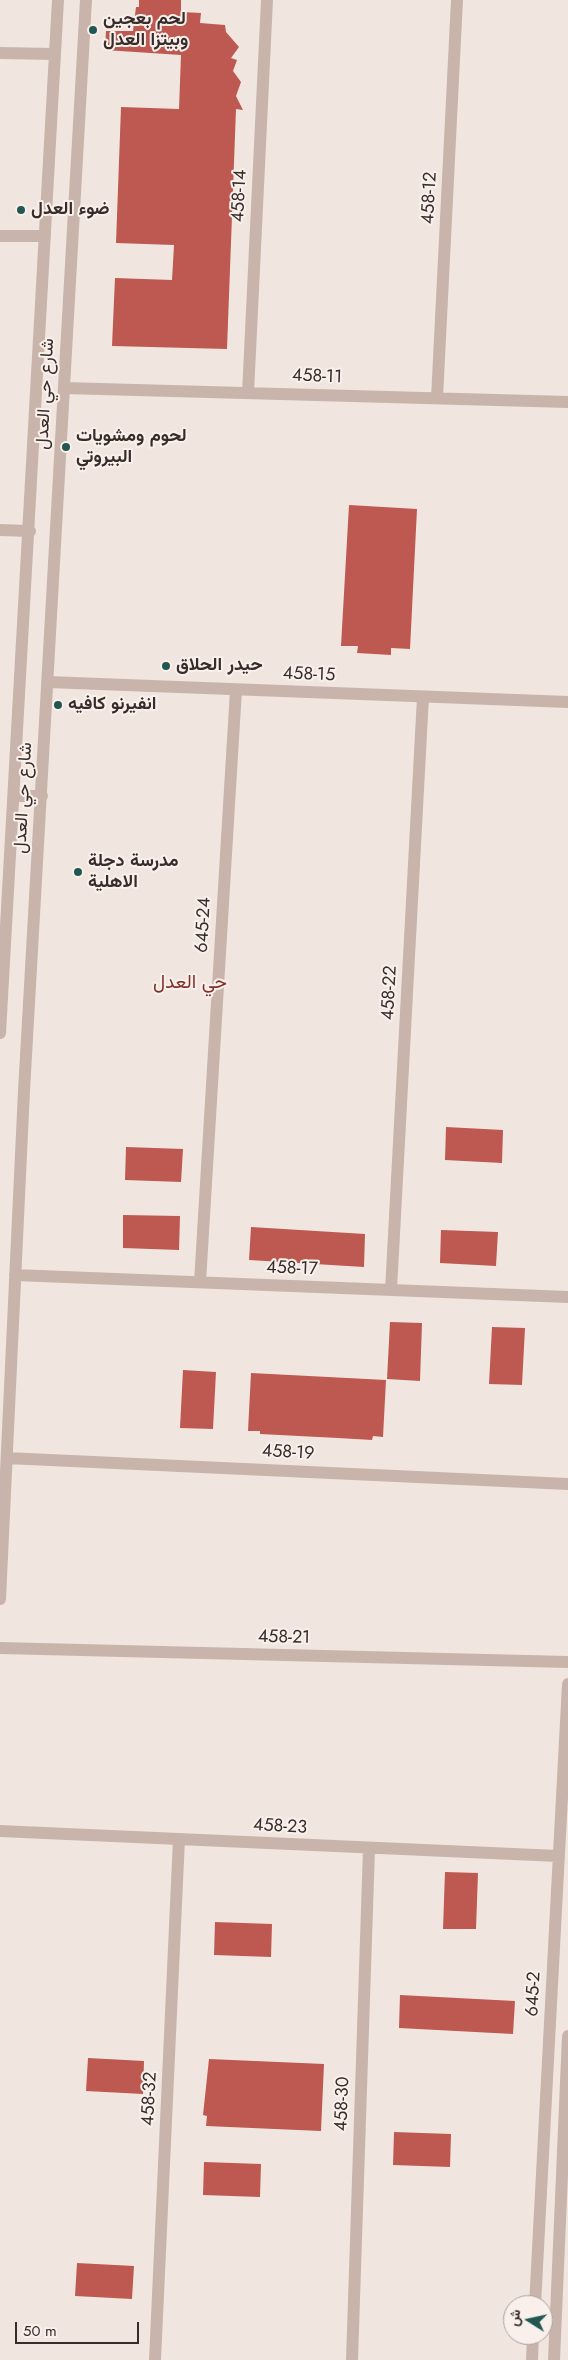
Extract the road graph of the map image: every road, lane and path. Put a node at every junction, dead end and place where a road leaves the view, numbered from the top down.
1 (58, 0) edge
2 (86, 0) edge
3 (267, 0) edge
4 (458, 0) edge
5 (0, 53) edge
6 (54, 54) junction
7 (0, 236) edge
8 (45, 236) junction
9 (64, 388) junction
10 (248, 393) junction
11 (437, 398) junction
12 (568, 402) edge
13 (0, 530) edge
14 (30, 530) junction
15 (48, 682) junction
16 (236, 690) junction
17 (423, 697) junction
18 (568, 702) edge
19 (15, 796) junction
20 (42, 796) junction
21 (0, 1033) edge
22 (15, 1274) junction
23 (200, 1282) junction
24 (391, 1290) junction
25 (568, 1297) edge
26 (7, 1458) junction
27 (568, 1484) edge
28 (0, 1599) edge
29 (0, 1648) edge
30 (568, 1662) edge
31 (568, 1684) edge
32 (0, 1831) edge
33 (180, 1840) junction
34 (369, 1849) junction
35 (558, 1856) junction
36 (568, 2036) edge
37 (536, 2295) edge
38 (533, 2345) edge
39 (154, 2360) edge
40 (352, 2360) edge
41 (532, 2360) edge
42 (554, 2360) edge

1 - 6 street, شارع حي العدل
2 - 9 street, شارع حي العدل
3 - 10 street, 458-14
4 - 11 street, 458-12
5 - 6 street
6 - 8 street, شارع حي العدل
7 - 8 street
8 - 14 street, شارع حي العدل
9 - 10 street, 458-11
9 - 15 street, شارع حي العدل
10 - 11 street, 458-11
11 - 12 street, 458-11
13 - 14 street
14 - 19 street, شارع حي العدل
15 - 16 street, 458-15
15 - 20 street, شارع حي العدل
16 - 17 street, 458-15
16 - 23 street, 645-24
17 - 18 street, 458-15
17 - 24 street, 458-22
19 - 20 street
19 - 21 street, شارع حي العدل
20 - 22 street, شارع حي العدل
22 - 23 street, 458-17
22 - 26 street, شارع حي العدل
23 - 24 street, 458-17
24 - 25 street, 458-17
26 - 27 street, 458-19
26 - 28 street, شارع حي العدل
29 - 30 street, 458-21
31 - 35 street, 645-2
32 - 33 street, 458-23
33 - 34 street, 458-23
33 - 39 street, 458-32
34 - 35 street, 458-23
34 - 40 street, 458-30
35 - 37 street, 645-2
36 - 42 street
38 - 41 street

